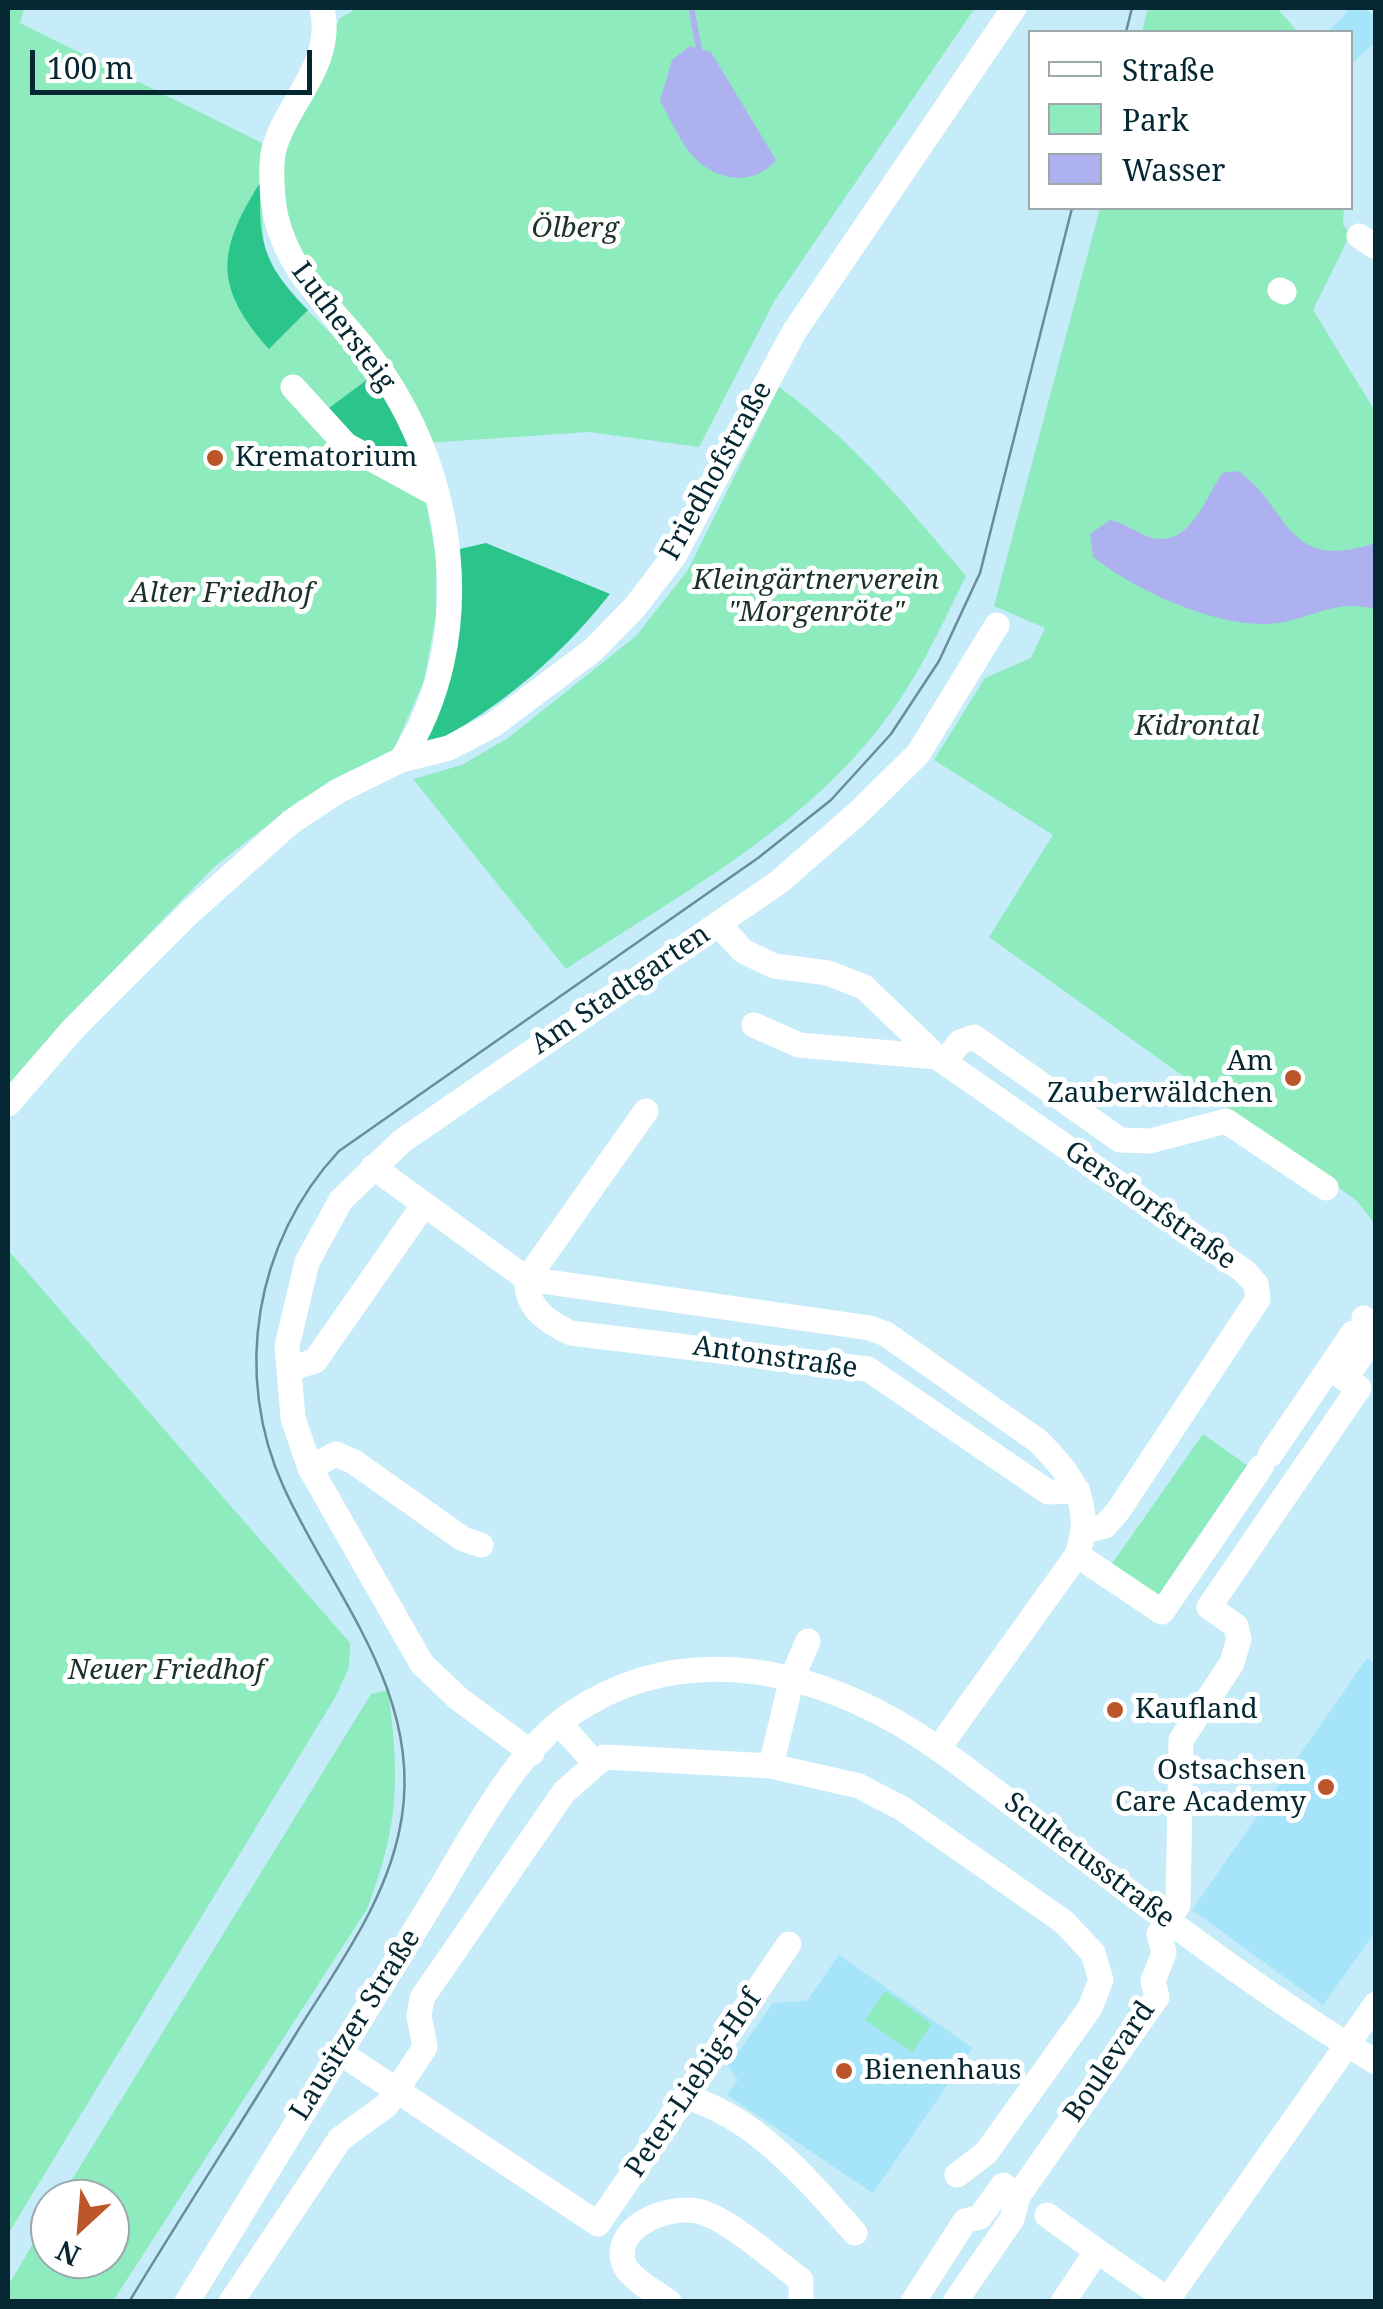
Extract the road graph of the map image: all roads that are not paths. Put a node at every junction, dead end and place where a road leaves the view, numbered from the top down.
1 (322, 8) edge
2 (1014, 8) edge
3 (293, 387) dead end
4 (434, 493) junction
5 (997, 625) dead end
6 (402, 760) junction
7 (718, 924) junction
8 (754, 1025) dead end
9 (941, 1060) junction
10 (8, 1104) edge
11 (646, 1110) dead end
12 (373, 1167) junction
13 (1326, 1188) dead end
14 (423, 1206) junction
15 (527, 1279) junction
16 (1359, 1326) dead end
17 (289, 1369) junction
18 (1337, 1374) junction
19 (310, 1468) junction
20 (1081, 1523) junction
21 (481, 1545) dead end
22 (1168, 1602) junction
23 (1209, 1607) junction
24 (808, 1642) dead end
25 (792, 1678) junction
26 (560, 1723) junction
27 (938, 1749) junction
28 (532, 1753) junction
29 (595, 1764) junction
30 (771, 1766) junction
31 (1168, 1920) junction
32 (789, 1944) dead end
33 (1376, 2004) edge
34 (1346, 2044) junction
35 (339, 2052) junction
36 (1376, 2062) edge
37 (398, 2089) junction
38 (685, 2097) junction
39 (957, 2176) dead end
40 (1018, 2196) junction
41 (1047, 2215) dead end
42 (598, 2224) junction
43 (856, 2233) dead end
44 (625, 2242) junction
45 (1098, 2251) junction
46 (1166, 2300) edge
47 (187, 2302) edge
48 (231, 2302) edge
49 (669, 2302) edge
50 (802, 2302) edge
51 (913, 2302) edge
52 (955, 2302) edge
53 (1063, 2302) edge

1 - 4 street, Luthersteig
2 - 6 street, Friedhofstraße
3 - 4 street
4 - 6 street, Luthersteig
5 - 7 street, Am Stadtgarten
6 - 10 street, Friedhofstraße
7 - 9 street, Gersdorfstraße
7 - 12 street, Am Stadtgarten
8 - 9 street, Gersdorfstraße
9 - 13 street
9 - 20 street, Gersdorfstraße
11 - 15 street
12 - 14 street, Antonstraße
12 - 17 street, Am Stadtgarten
14 - 15 street, Antonstraße
14 - 17 street
15 - 20 street, Antonstraße
15 - 20 street, Antonstraße
16 - 18 street
17 - 19 street, Am Stadtgarten
18 - 22 street
18 - 23 street
19 - 21 street
19 - 28 street, Am Stadtgarten
20 - 22 street
20 - 27 street
22 - 23 street
23 - 31 street, Boulevard
24 - 25 street
25 - 26 street, Scultetusstraße
25 - 27 street, Scultetusstraße
25 - 30 street
26 - 28 street, Scultetusstraße
26 - 29 street
27 - 31 street, Scultetusstraße
28 - 35 street, Lausitzer Straße
29 - 30 street
29 - 37 street
30 - 39 street
31 - 34 street, Scultetusstraße
31 - 40 street, Boulevard
32 - 38 street, Peter-Liebig-Hof
33 - 34 street
34 - 36 street, Scultetusstraße
34 - 46 street
35 - 37 street
35 - 47 street, Lausitzer Straße
37 - 42 street
37 - 48 street
38 - 42 street, Peter-Liebig-Hof
38 - 43 street
40 - 51 street
40 - 52 street, Boulevard
41 - 45 street
42 - 44 street
44 - 49 street
44 - 50 street, Peter-Liebig-Hof
45 - 46 street
45 - 53 street

